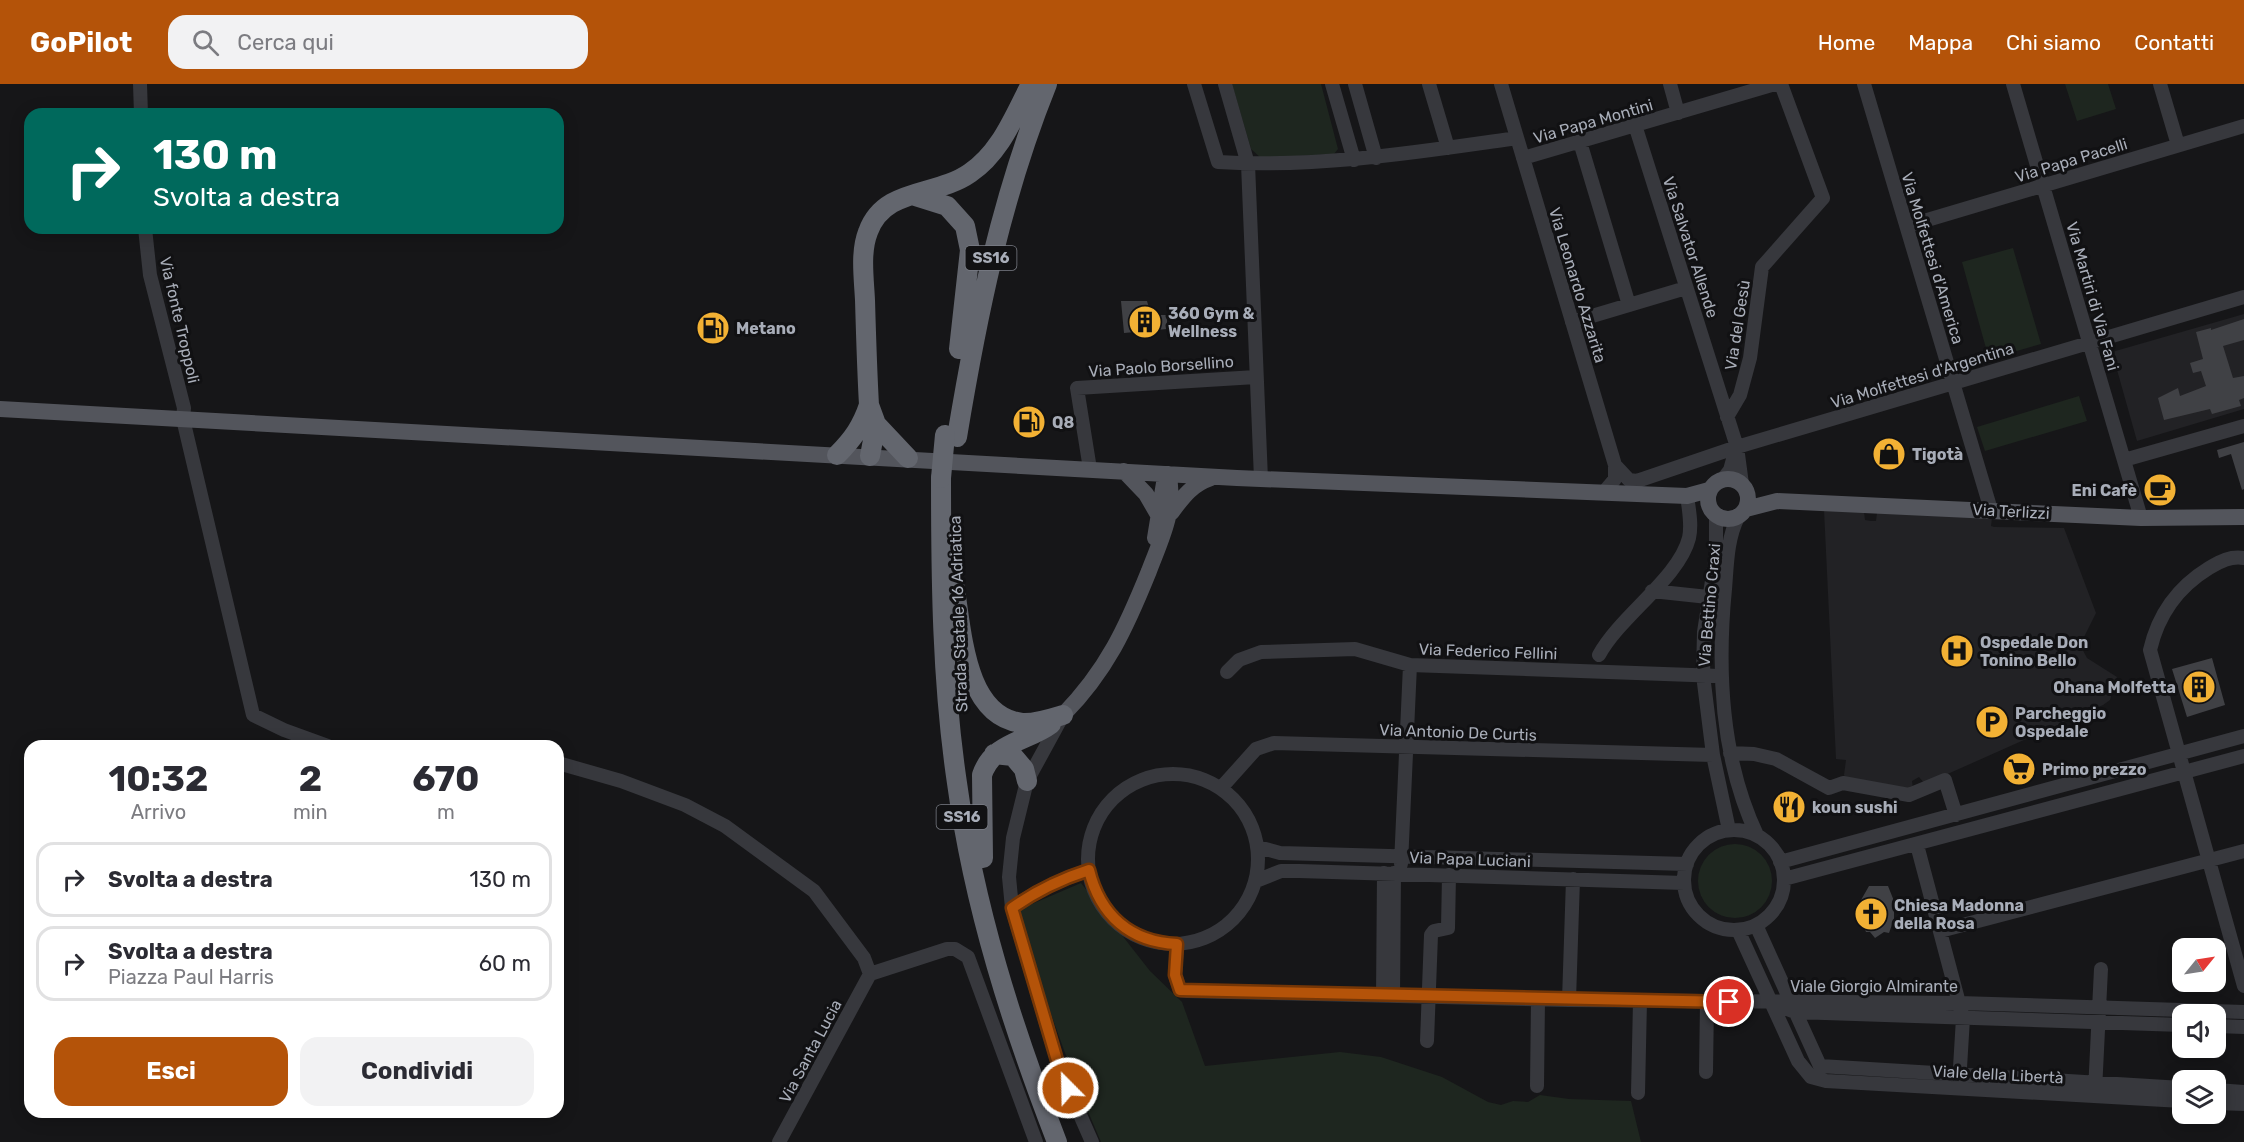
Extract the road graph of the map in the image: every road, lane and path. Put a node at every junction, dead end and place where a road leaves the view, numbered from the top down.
1 (140, 84) edge
2 (1032, 84) edge
3 (1047, 84) edge
4 (1194, 84) edge
5 (1225, 84) edge
6 (1332, 84) edge
7 (1355, 84) edge
8 (1429, 84) edge
9 (1501, 84) edge
10 (1670, 84) edge
11 (1775, 84) edge
12 (1781, 84) edge
13 (1864, 84) edge
14 (2013, 84) edge
15 (2160, 84) edge
16 (141, 108) edge
17 (1678, 112) junction
18 (1635, 125) junction
19 (2244, 126) edge
20 (1517, 138) junction
21 (1580, 142) junction
22 (2178, 145) junction
23 (1448, 148) junction
24 (1376, 158) junction
25 (1523, 158) junction
26 (1354, 160) junction
27 (1248, 164) junction
28 (2043, 186) junction
29 (912, 195) junction
30 (1906, 226) junction
31 (146, 234) edge
32 (1686, 288) junction
33 (2244, 297) edge
34 (1629, 305) junction
35 (1572, 322) junction
36 (2089, 343) junction
37 (959, 349) junction
38 (1256, 377) junction
39 (1953, 383) junction
40 (0, 409) edge
41 (1727, 417) junction
42 (183, 419) junction
43 (869, 425) junction
44 (2244, 426) edge
45 (951, 436) junction
46 (1737, 447) junction
47 (837, 455) junction
48 (870, 456) junction
49 (908, 458) junction
50 (2124, 460) junction
51 (1615, 465) junction
52 (1090, 469) junction
53 (1124, 471) junction
54 (1167, 474) junction
55 (1215, 477) junction
56 (1647, 478) junction
57 (947, 479) junction
58 (1261, 479) junction
59 (1743, 486) junction
60 (1604, 492) junction
61 (1687, 496) junction
62 (1712, 497) junction
63 (1778, 501) junction
64 (1991, 510) junction
65 (1742, 513) junction
66 (1163, 515) junction
67 (2244, 517) edge
68 (2141, 518) junction
69 (2244, 558) edge
70 (954, 578) junction
71 (1652, 591) junction
72 (1708, 597) junction
73 (1599, 655) dead end
74 (1410, 665) junction
75 (1227, 672) dead end
76 (1703, 675) junction
77 (1720, 676) junction
78 (1063, 715) junction
79 (2244, 736) edge
80 (311, 740) edge
81 (1406, 748) junction
82 (1730, 753) junction
83 (2179, 753) junction
84 (994, 754) junction
85 (1713, 755) junction
86 (2244, 756) edge
87 (564, 765) edge
88 (2184, 772) junction
89 (1027, 781) junction
90 (1221, 788) junction
91 (2047, 792) junction
92 (2052, 808) junction
93 (1961, 814) junction
94 (1729, 830) junction
95 (1972, 830) junction
96 (1757, 835) junction
97 (1917, 845) junction
98 (1258, 847) junction
99 (2244, 851) edge
100 (1401, 857) junction
101 (983, 858) junction
102 (2209, 860) junction
103 (1550, 861) junction
104 (1780, 862) junction
105 (1686, 864) junction
106 (1089, 870) junction
107 (1393, 873) junction
108 (1449, 874) junction
109 (1549, 878) junction
110 (1573, 879) junction
111 (1784, 879) junction
112 (1256, 881) junction
113 (1684, 883) junction
114 (1012, 908) junction
115 (1756, 925) junction
116 (1738, 930) junction
117 (1940, 931) junction
118 (1177, 944) junction
119 (2101, 969) dead end
120 (870, 974) junction
121 (2244, 986) edge
122 (1388, 996) junction
123 (1430, 997) junction
124 (1538, 999) junction
125 (1569, 1000) junction
126 (1640, 1001) junction
127 (1707, 1002) junction
128 (1772, 1003) junction
129 (1959, 1003) junction
130 (1792, 1007) junction
131 (2099, 1007) junction
132 (2244, 1012) edge
133 (1963, 1018) junction
134 (2099, 1023) junction
135 (2172, 1025) edge
136 (2226, 1026) edge
137 (2244, 1027) edge
138 (1427, 1041) dead end
139 (1706, 1072) dead end
140 (1815, 1072) junction
141 (1959, 1082) junction
142 (1537, 1086) dead end
143 (2172, 1088) edge
144 (2095, 1090) junction
145 (2226, 1091) edge
146 (2244, 1092) edge
147 (1638, 1093) dead end
148 (2172, 1100) edge
149 (2226, 1103) edge
150 (2244, 1104) edge
151 (779, 1142) edge
152 (1036, 1142) edge
153 (1057, 1142) edge
154 (1071, 1142) edge
155 (1092, 1142) edge

1 - 16 street
2 - 29 highway
2 - 37 highway, Strada Statale 16 Adriatica / SS16
3 - 45 highway, Strada Statale 16 Adriatica / SS16
4 - 27 street
5 - 27 street
6 - 26 street
7 - 24 street
8 - 23 street
9 - 20 street, Via Leonardo Azzarita
10 - 17 street
11 - 17 street, Via Papa Montini
12 - 41 street, Via del Gesù
13 - 30 street, Via Molfettesi d'America
14 - 28 street, Via Martiri di Via Fani
15 - 22 street
17 - 18 street, Via Papa Montini
18 - 21 street, Via Papa Montini
18 - 32 street, Via Salvator Allende
19 - 22 street, Via Papa Pacelli
20 - 23 street
20 - 25 street, Via Leonardo Azzarita
21 - 25 street, Via Papa Montini
21 - 34 street
22 - 28 street, Via Papa Pacelli
23 - 24 street
24 - 26 street
25 - 35 street, Via Leonardo Azzarita
26 - 27 street
27 - 38 street
28 - 30 street, Via Papa Pacelli
28 - 36 street, Via Martiri di Via Fani
29 - 37 highway
29 - 43 highway
30 - 39 street, Via Molfettesi d'America
31 - 42 street, Via fonte Troppoli
32 - 34 street
32 - 41 street, Via Salvator Allende
33 - 36 street, Via Molfettesi d'Argentina
34 - 35 street
35 - 51 street, Via Leonardo Azzarita
36 - 39 street, Via Molfettesi d'Argentina
36 - 50 street, Via Martiri di Via Fani
37 - 45 highway, Strada Statale 16 Adriatica / SS16
38 - 52 street, Via Paolo Borsellino
38 - 58 street
39 - 46 street, Via Molfettesi d'Argentina
39 - 64 street, Via Molfettesi d'America
40 - 42 main road
41 - 46 street, Via Salvator Allende
42 - 47 main road
42 - 80 street, Via fonte Troppoli
43 - 47 highway
43 - 48 highway
43 - 49 highway
44 - 50 street
45 - 57 highway, Strada Statale 16 Adriatica / SS16, bridge
46 - 56 street, Via Molfettesi d'Argentina
46 - 59 street, Via Salvator Allende
46 - 62 street
47 - 48 main road
48 - 49 main road
49 - 52 main road
50 - 68 street, Via Martiri di Via Fani
51 - 56 street
51 - 60 street
52 - 53 main road
53 - 54 main road
53 - 66 main road
54 - 55 main road
54 - 66 main road
55 - 58 main road
55 - 66 main road
56 - 62 street
57 - 70 highway, Strada Statale 16 Adriatica / SS16
57 - 153 highway, Strada Statale 16 Adriatica / SS16
58 - 60 main road
59 - 62 main road, Via Terlizzi
59 - 63 main road, Via Terlizzi
59 - 65 main road
60 - 61 main road
61 - 62 main road
61 - 71 street
62 - 65 main road, Via Terlizzi
62 - 72 street, Via Bettino Craxi
63 - 64 main road, Via Terlizzi
63 - 65 main road, Via Terlizzi
64 - 68 main road, Via Terlizzi
65 - 77 street, Via Bettino Craxi
66 - 78 main road
67 - 68 main road, Via Terlizzi
69 - 83 street
70 - 78 highway
70 - 101 highway, Strada Statale 16 Adriatica / SS16
71 - 72 street
71 - 73 street
72 - 76 street, Via Bettino Craxi
74 - 75 street, Via Federico Fellini
74 - 76 street, Via Federico Fellini
74 - 81 street
76 - 77 street, Via Federico Fellini
76 - 85 street, Via Bettino Craxi
77 - 82 street, Via Bettino Craxi
78 - 84 highway
78 - 89 street
79 - 83 street
81 - 85 street, Via Antonio De Curtis
81 - 90 street, Via Antonio De Curtis
81 - 100 street
82 - 93 street
82 - 96 street, Via Bettino Craxi
83 - 88 street
83 - 91 street
84 - 89 highway
84 - 101 highway
85 - 94 street, Via Bettino Craxi
86 - 88 street
87 - 120 street
88 - 92 street
88 - 102 street
89 - 114 street
90 - 98 street
90 - 106 street
91 - 92 street
91 - 93 street
92 - 95 street
93 - 95 street
93 - 104 street
94 - 96 street
94 - 105 street
95 - 97 street
96 - 104 street
97 - 111 street
97 - 117 street
98 - 100 street, Via Papa Luciani
98 - 112 street
99 - 102 street
100 - 103 street, Via Papa Luciani
100 - 107 street
101 - 154 highway, Strada Statale 16 Adriatica / SS16
102 - 117 street
102 - 121 street
103 - 105 street, Via Papa Luciani
103 - 109 street
104 - 111 street
105 - 113 street
106 - 114 street
106 - 118 street
107 - 108 street, Via Papa Luciani
107 - 112 street, Via Papa Luciani
107 - 122 street
108 - 109 street, Via Papa Luciani
108 - 123 street
109 - 110 street, Via Papa Luciani
110 - 113 street, Via Papa Luciani
110 - 125 street
111 - 115 street
112 - 118 street
113 - 116 street
114 - 155 street
115 - 116 street
115 - 130 street
116 - 128 street
117 - 129 street
118 - 122 street, Viale Giorgio Almirante
119 - 131 street
120 - 151 street, Via Santa Lucia
120 - 152 street
122 - 123 street, Viale Giorgio Almirante
123 - 124 street, Viale Giorgio Almirante
123 - 138 street
124 - 125 street, Viale Giorgio Almirante
124 - 142 street
125 - 126 street, Viale Giorgio Almirante
126 - 127 street, Viale Giorgio Almirante
126 - 147 street
127 - 128 street, Viale Giorgio Almirante
127 - 139 street
128 - 130 street, Viale Giorgio Almirante
128 - 140 street
129 - 130 street, Viale Giorgio Almirante
129 - 131 street, Viale Giorgio Almirante
129 - 133 street
130 - 133 street, Viale Giorgio Almirante
130 - 140 street
131 - 132 street, Viale Giorgio Almirante
131 - 134 street
133 - 134 street, Viale Giorgio Almirante
133 - 141 street
134 - 135 street, Viale Giorgio Almirante
134 - 144 street
136 - 137 street
140 - 141 street, Viale della Libertà
141 - 144 street, Viale della Libertà
143 - 144 street, Viale della Libertà
144 - 148 street, Viale della Libertà
145 - 146 street
149 - 150 street

